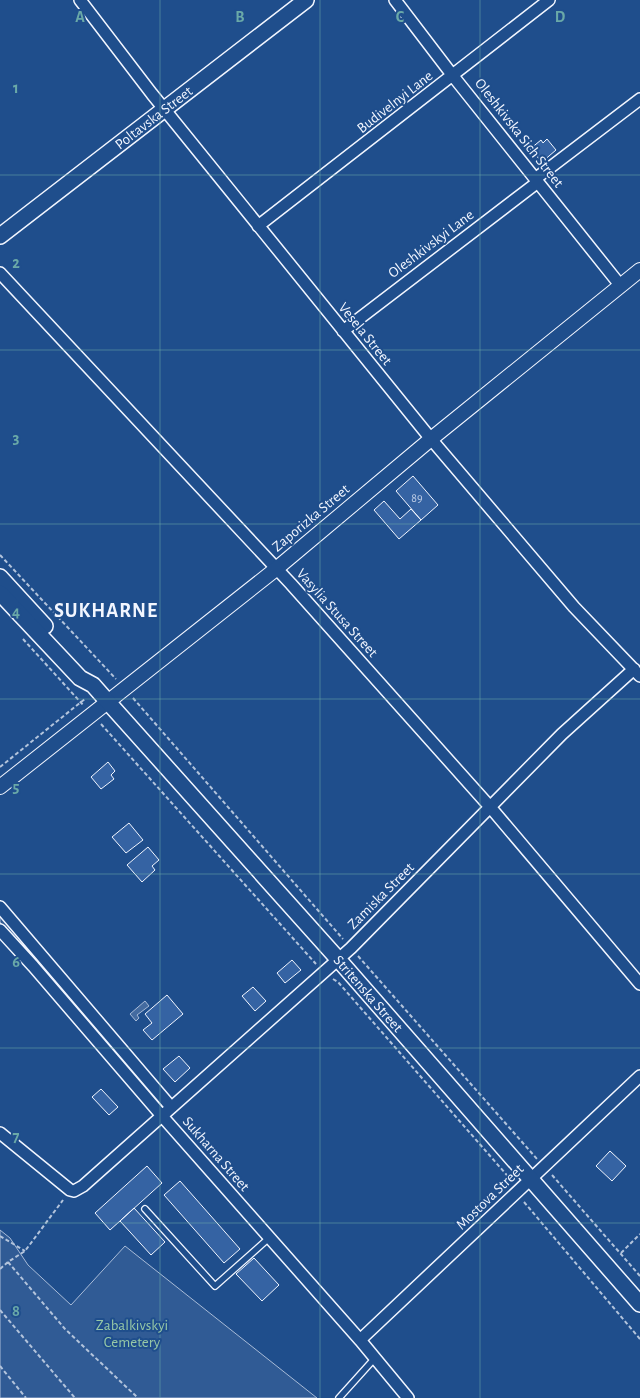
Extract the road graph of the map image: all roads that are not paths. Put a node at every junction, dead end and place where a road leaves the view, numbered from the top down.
1 (80, 0) edge
2 (306, 0) edge
3 (395, 0) edge
4 (549, 0) edge
5 (453, 76) junction
6 (640, 99) edge
7 (165, 109) junction
8 (536, 181) junction
9 (258, 226) junction
10 (0, 236) edge
11 (0, 273) edge
12 (638, 277) edge
13 (620, 286) junction
14 (343, 331) junction
15 (431, 440) junction
16 (276, 569) junction
17 (0, 577) edge
18 (0, 593) edge
19 (637, 672) edge
20 (95, 687) junction
21 (108, 702) junction
22 (0, 787) edge
23 (491, 808) junction
24 (0, 907) edge
25 (0, 930) edge
26 (42, 958) junction
27 (338, 959) junction
28 (33, 966) junction
29 (640, 984) edge
30 (640, 1076) edge
31 (171, 1107) junction
32 (162, 1116) junction
33 (0, 1132) edge
34 (531, 1179) junction
35 (145, 1209) dead end
36 (270, 1238) junction
37 (640, 1304) edge
38 (360, 1340) junction
39 (375, 1358) junction
40 (339, 1398) edge
41 (408, 1398) edge

1 - 7 street, Vesela Street
2 - 7 main road, Poltavska Street
3 - 5 street, Oleshkivska Sich Street
4 - 5 street, Budivelnyi Lane
5 - 8 street, Oleshkivska Sich Street
5 - 9 street, Budivelnyi Lane
6 - 8 street, Oleshkivskyi Lane
7 - 9 street, Vesela Street
7 - 10 main road, Poltavska Street
8 - 13 street, Oleshkivska Sich Street
8 - 14 street, Oleshkivskyi Lane
9 - 14 street, Vesela Street
11 - 16 street, Vasylia Stusa Street
12 - 13 street, Zaporizka Street
13 - 15 street, Zaporizka Street
14 - 15 street, Vesela Street
15 - 16 street, Zaporizka Street
15 - 19 street, Vesela Street
16 - 21 street, Zaporizka Street
16 - 23 street, Vasylia Stusa Street
17 - 20 main road, Stritenska Street
18 - 20 main road, Stritenska Street
19 - 23 street, Zamiska Street
20 - 21 main road, Stritenska Street
21 - 22 street, Zaporizka Street
21 - 27 main road, Stritenska Street
23 - 27 street, Zamiska Street
23 - 29 street, Vasylia Stusa Street
24 - 26 street, Sukharna Street
25 - 28 street, Sukharna Street
26 - 28 lane
26 - 31 street, Sukharna Street
27 - 31 street, Zamiska Street
27 - 34 main road, Stritenska Street
28 - 32 street, Sukharna Street
30 - 34 street, Mostova Street
31 - 32 street, Zamiska Street
32 - 33 street, Zamiska Street
32 - 36 street, Sukharna Street
34 - 37 main road, Stritenska Street
34 - 38 street, Mostova Street
35 - 36 lane
36 - 38 street, Sukharna Street
38 - 39 street, Sukharna Street
39 - 40 lane
39 - 41 street, Sukharna Street

